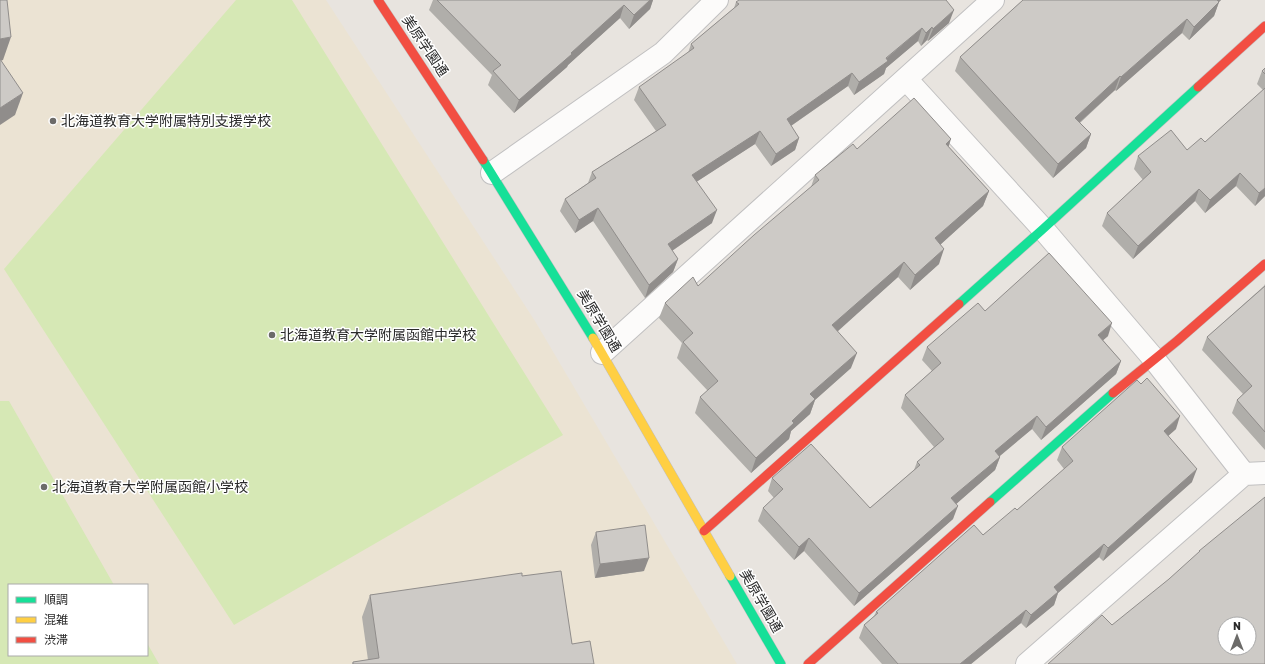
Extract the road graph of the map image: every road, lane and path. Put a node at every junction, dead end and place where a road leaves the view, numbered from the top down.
1 (717, 0) edge
2 (993, 0) edge
3 (382, 2) edge
4 (1265, 26) edge
5 (906, 79) junction
6 (492, 173) junction
7 (1042, 229) junction
8 (1265, 264) edge
9 (602, 353) junction
10 (1154, 359) junction
11 (1254, 473) edge
12 (704, 532) junction
13 (781, 664) edge
14 (808, 664) edge
15 (1027, 664) edge

1 - 6 street
2 - 5 street
3 - 6 street, 美原学園通
4 - 7 street
5 - 7 street
5 - 9 street
6 - 9 street, 美原学園通
7 - 10 street
7 - 12 street
8 - 10 street
9 - 12 street, 美原学園通
10 - 11 street
10 - 14 street
11 - 15 street
12 - 13 street, 美原学園通

